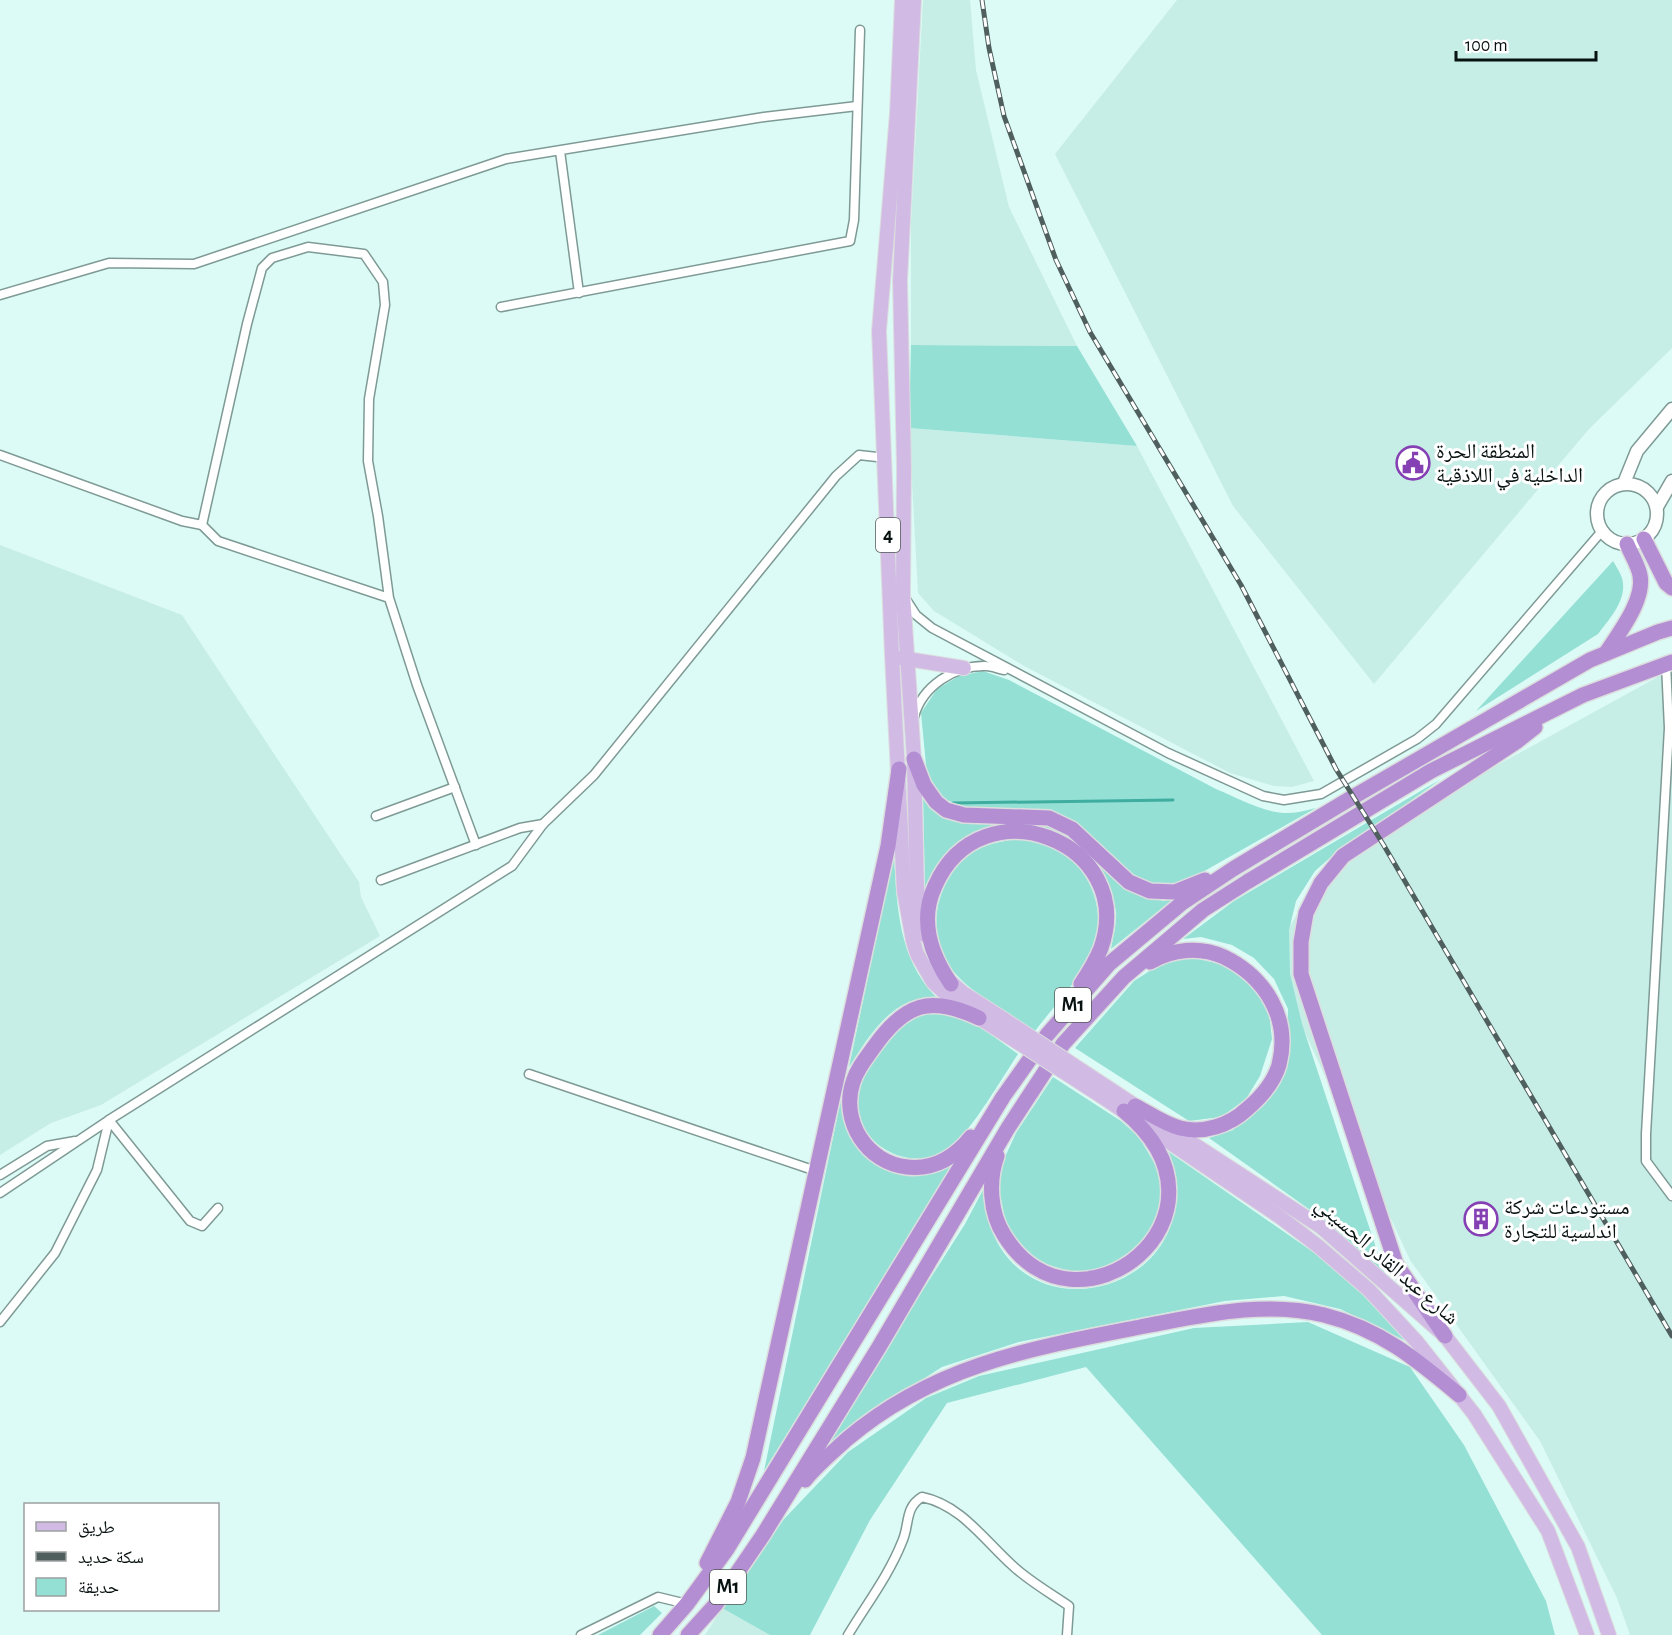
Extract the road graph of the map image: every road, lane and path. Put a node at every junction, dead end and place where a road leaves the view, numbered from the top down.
1 (902, 0) edge
2 (915, 0) edge
3 (860, 30) dead end
4 (857, 106) junction
5 (560, 151) junction
6 (579, 293) junction
7 (0, 295) edge
8 (501, 307) dead end
9 (1672, 409) edge
10 (0, 455) edge
11 (886, 458) junction
12 (1672, 482) edge
13 (1624, 483) junction
14 (1657, 507) junction
15 (202, 525) junction
16 (1602, 531) junction
17 (1644, 539) junction
18 (1627, 544) junction
19 (1672, 588) edge
20 (903, 594) junction
21 (389, 598) junction
22 (1672, 628) edge
23 (1606, 653) junction
24 (892, 656) junction
25 (908, 659) junction
26 (1669, 663) edge
27 (964, 668) junction
28 (1016, 672) junction
29 (1555, 711) junction
30 (912, 727) junction
31 (914, 759) junction
32 (899, 769) junction
33 (454, 787) junction
34 (376, 816) dead end
35 (543, 824) junction
36 (476, 844) junction
37 (1233, 869) junction
38 (381, 880) dead end
39 (1124, 977) junction
40 (951, 984) junction
41 (980, 1018) junction
42 (1002, 1025) junction
43 (1047, 1035) junction
44 (529, 1074) dead end
45 (1003, 1097) junction
46 (1130, 1108) junction
47 (109, 1120) junction
48 (1008, 1128) junction
49 (81, 1139) junction
50 (816, 1171) junction
51 (0, 1175) edge
52 (0, 1193) edge
53 (1672, 1196) edge
54 (218, 1208) dead end
55 (0, 1322) edge
56 (1445, 1336) junction
57 (1459, 1395) junction
58 (763, 1535) junction
59 (687, 1604) junction
60 (581, 1635) edge
61 (660, 1635) edge
62 (688, 1635) edge
63 (848, 1635) edge
64 (1067, 1635) edge
65 (1587, 1635) edge
66 (1609, 1635) edge

1 - 11 main road, 4
2 - 20 main road, 4
3 - 4 street
4 - 5 street
4 - 6 street
5 - 6 street
5 - 7 street
6 - 8 street
9 - 13 street
10 - 15 street
11 - 24 main road, 4
11 - 35 street
12 - 14 street
13 - 14 street
13 - 16 street
14 - 17 street
15 - 21 street
15 - 21 street
16 - 18 street
16 - 28 street
17 - 18 street
17 - 19 highway
18 - 23 highway
20 - 25 main road, 4
20 - 28 street
21 - 33 street
22 - 23 highway, M1
23 - 37 highway, M1
24 - 25 main road
24 - 32 main road, 4
25 - 27 main road
25 - 30 main road, 4
26 - 29 highway, M1
26 - 53 street
27 - 28 street
27 - 30 street
29 - 39 highway, M1
29 - 56 highway
30 - 31 main road, 4
31 - 37 highway
31 - 40 main road, 4
32 - 41 main road, 4
32 - 50 highway
33 - 34 street
33 - 36 street
35 - 36 street
35 - 47 street
36 - 38 street
37 - 43 highway, M1
39 - 46 highway
39 - 48 highway, M1
40 - 42 main road, 4
40 - 43 highway
41 - 42 main road, 4
41 - 45 highway
42 - 46 main road, شارع عبد القادر الحسيني, bridge
43 - 45 highway, M1
44 - 50 street
45 - 59 highway, M1
46 - 48 highway
46 - 56 main road, شارع عبد القادر الحسيني
46 - 57 main road, شارع عبد القادر الحسيني
47 - 49 street
47 - 54 street
47 - 55 street
48 - 58 highway, M1
49 - 51 street
49 - 52 street
50 - 59 highway
56 - 66 main road, شارع عبد القادر الحسيني
57 - 58 highway
57 - 65 main road, شارع عبد القادر الحسيني
58 - 62 highway, M1
59 - 60 street
59 - 61 highway, M1
63 - 64 street

